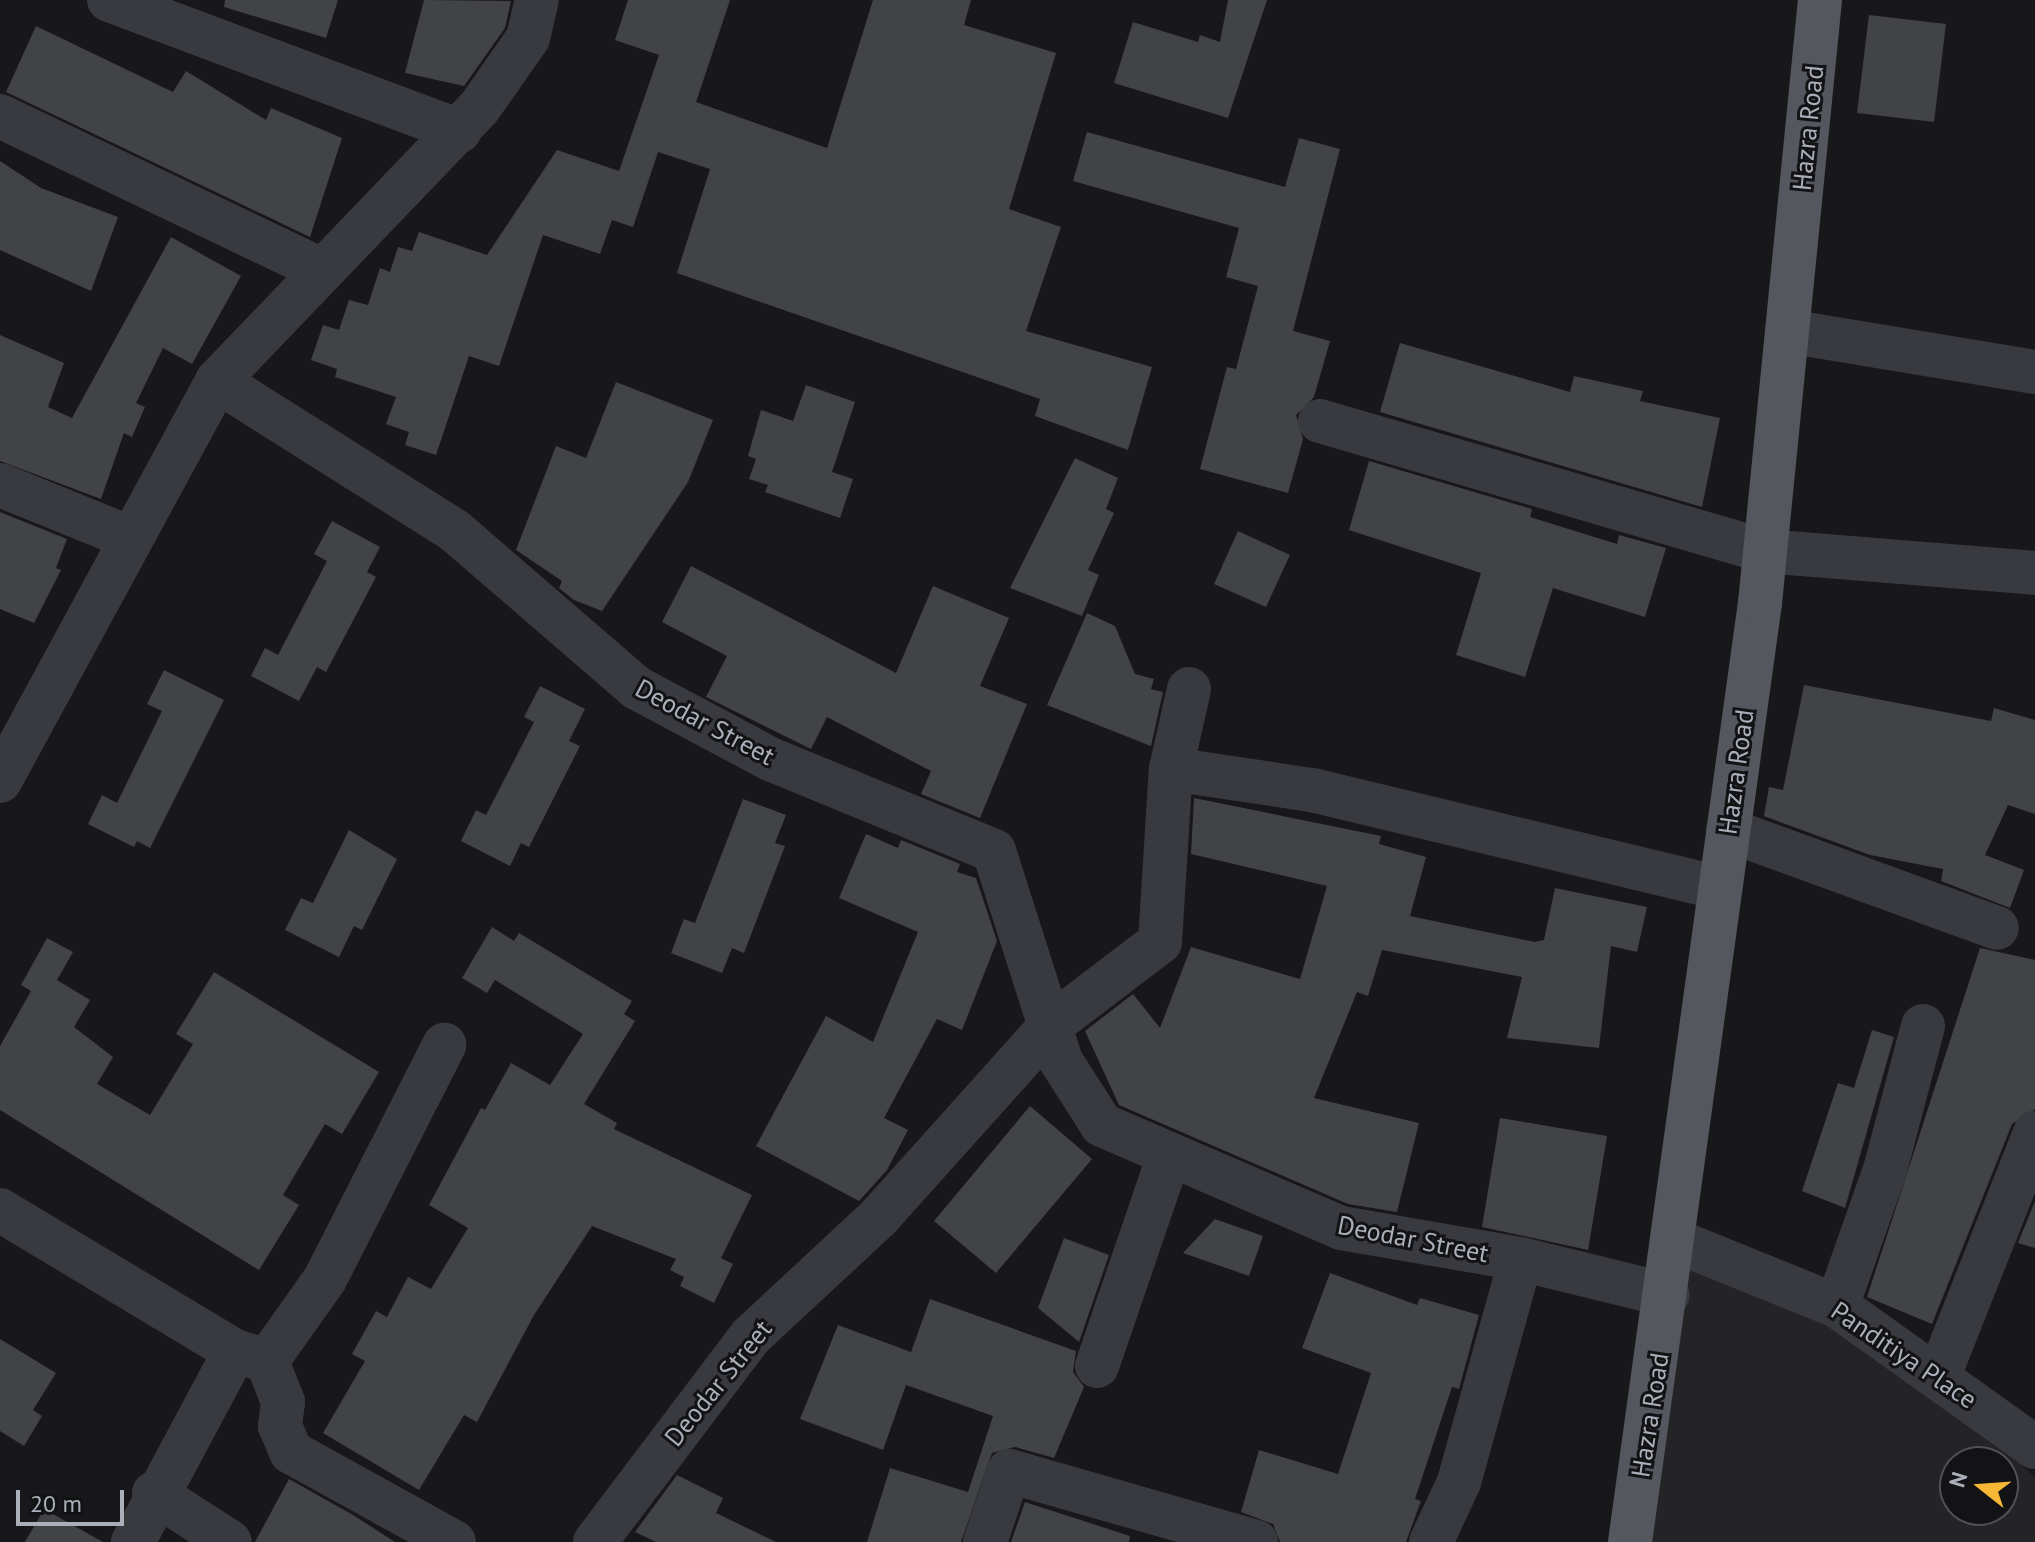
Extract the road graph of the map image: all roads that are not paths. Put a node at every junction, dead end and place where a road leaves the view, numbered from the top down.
1 (109, 0) edge
2 (537, 0) edge
3 (1820, 0) edge
4 (0, 116) edge
5 (459, 131) junction
6 (323, 271) junction
7 (1787, 331) junction
8 (2035, 372) edge
9 (217, 381) junction
10 (1320, 421) dead end
11 (0, 485) edge
12 (128, 537) junction
13 (1764, 551) junction
14 (2035, 573) edge
15 (1189, 689) dead end
16 (1171, 769) junction
17 (0, 781) edge
18 (1728, 830) junction
19 (1720, 888) junction
20 (1997, 928) dead end
21 (1051, 1025) junction
22 (1923, 1026) dead end
23 (444, 1045) dead end
24 (2035, 1133) edge
25 (1168, 1159) junction
26 (0, 1210) edge
27 (1676, 1241) junction
28 (1521, 1259) junction
29 (1668, 1295) junction
30 (1837, 1306) junction
31 (251, 1356) junction
32 (1097, 1366) dead end
33 (1938, 1378) junction
34 (2035, 1447) edge
35 (154, 1493) junction
36 (133, 1542) edge
37 (230, 1542) edge
38 (454, 1542) edge
39 (595, 1542) edge
40 (985, 1542) edge
41 (1256, 1542) edge
42 (1431, 1542) edge
43 (1630, 1542) edge

1 - 5 street
2 - 5 street
3 - 7 main road, Hazra Road
4 - 6 street
5 - 6 street
6 - 9 street
7 - 8 street
7 - 13 main road, Hazra Road
9 - 12 street
9 - 21 street, Deodar Street
10 - 13 street
11 - 12 street
12 - 17 street
13 - 14 street
13 - 18 main road, Hazra Road
15 - 16 street
16 - 19 street
16 - 21 street
18 - 19 main road, Hazra Road
18 - 20 street
19 - 27 main road, Hazra Road
21 - 25 street, Deodar Street
21 - 39 street, Deodar Street
22 - 30 street
23 - 31 street
24 - 33 street
25 - 28 street, Deodar Street
25 - 32 street
26 - 31 street
27 - 29 main road, Hazra Road
27 - 30 street, Panditiya Place
28 - 29 street, Deodar Street
28 - 42 street, Deodar Street
29 - 43 main road, Hazra Road
30 - 33 street, Panditiya Place
31 - 35 street
31 - 38 street
33 - 34 street, Panditiya Place
35 - 36 street
35 - 37 street
40 - 41 street

